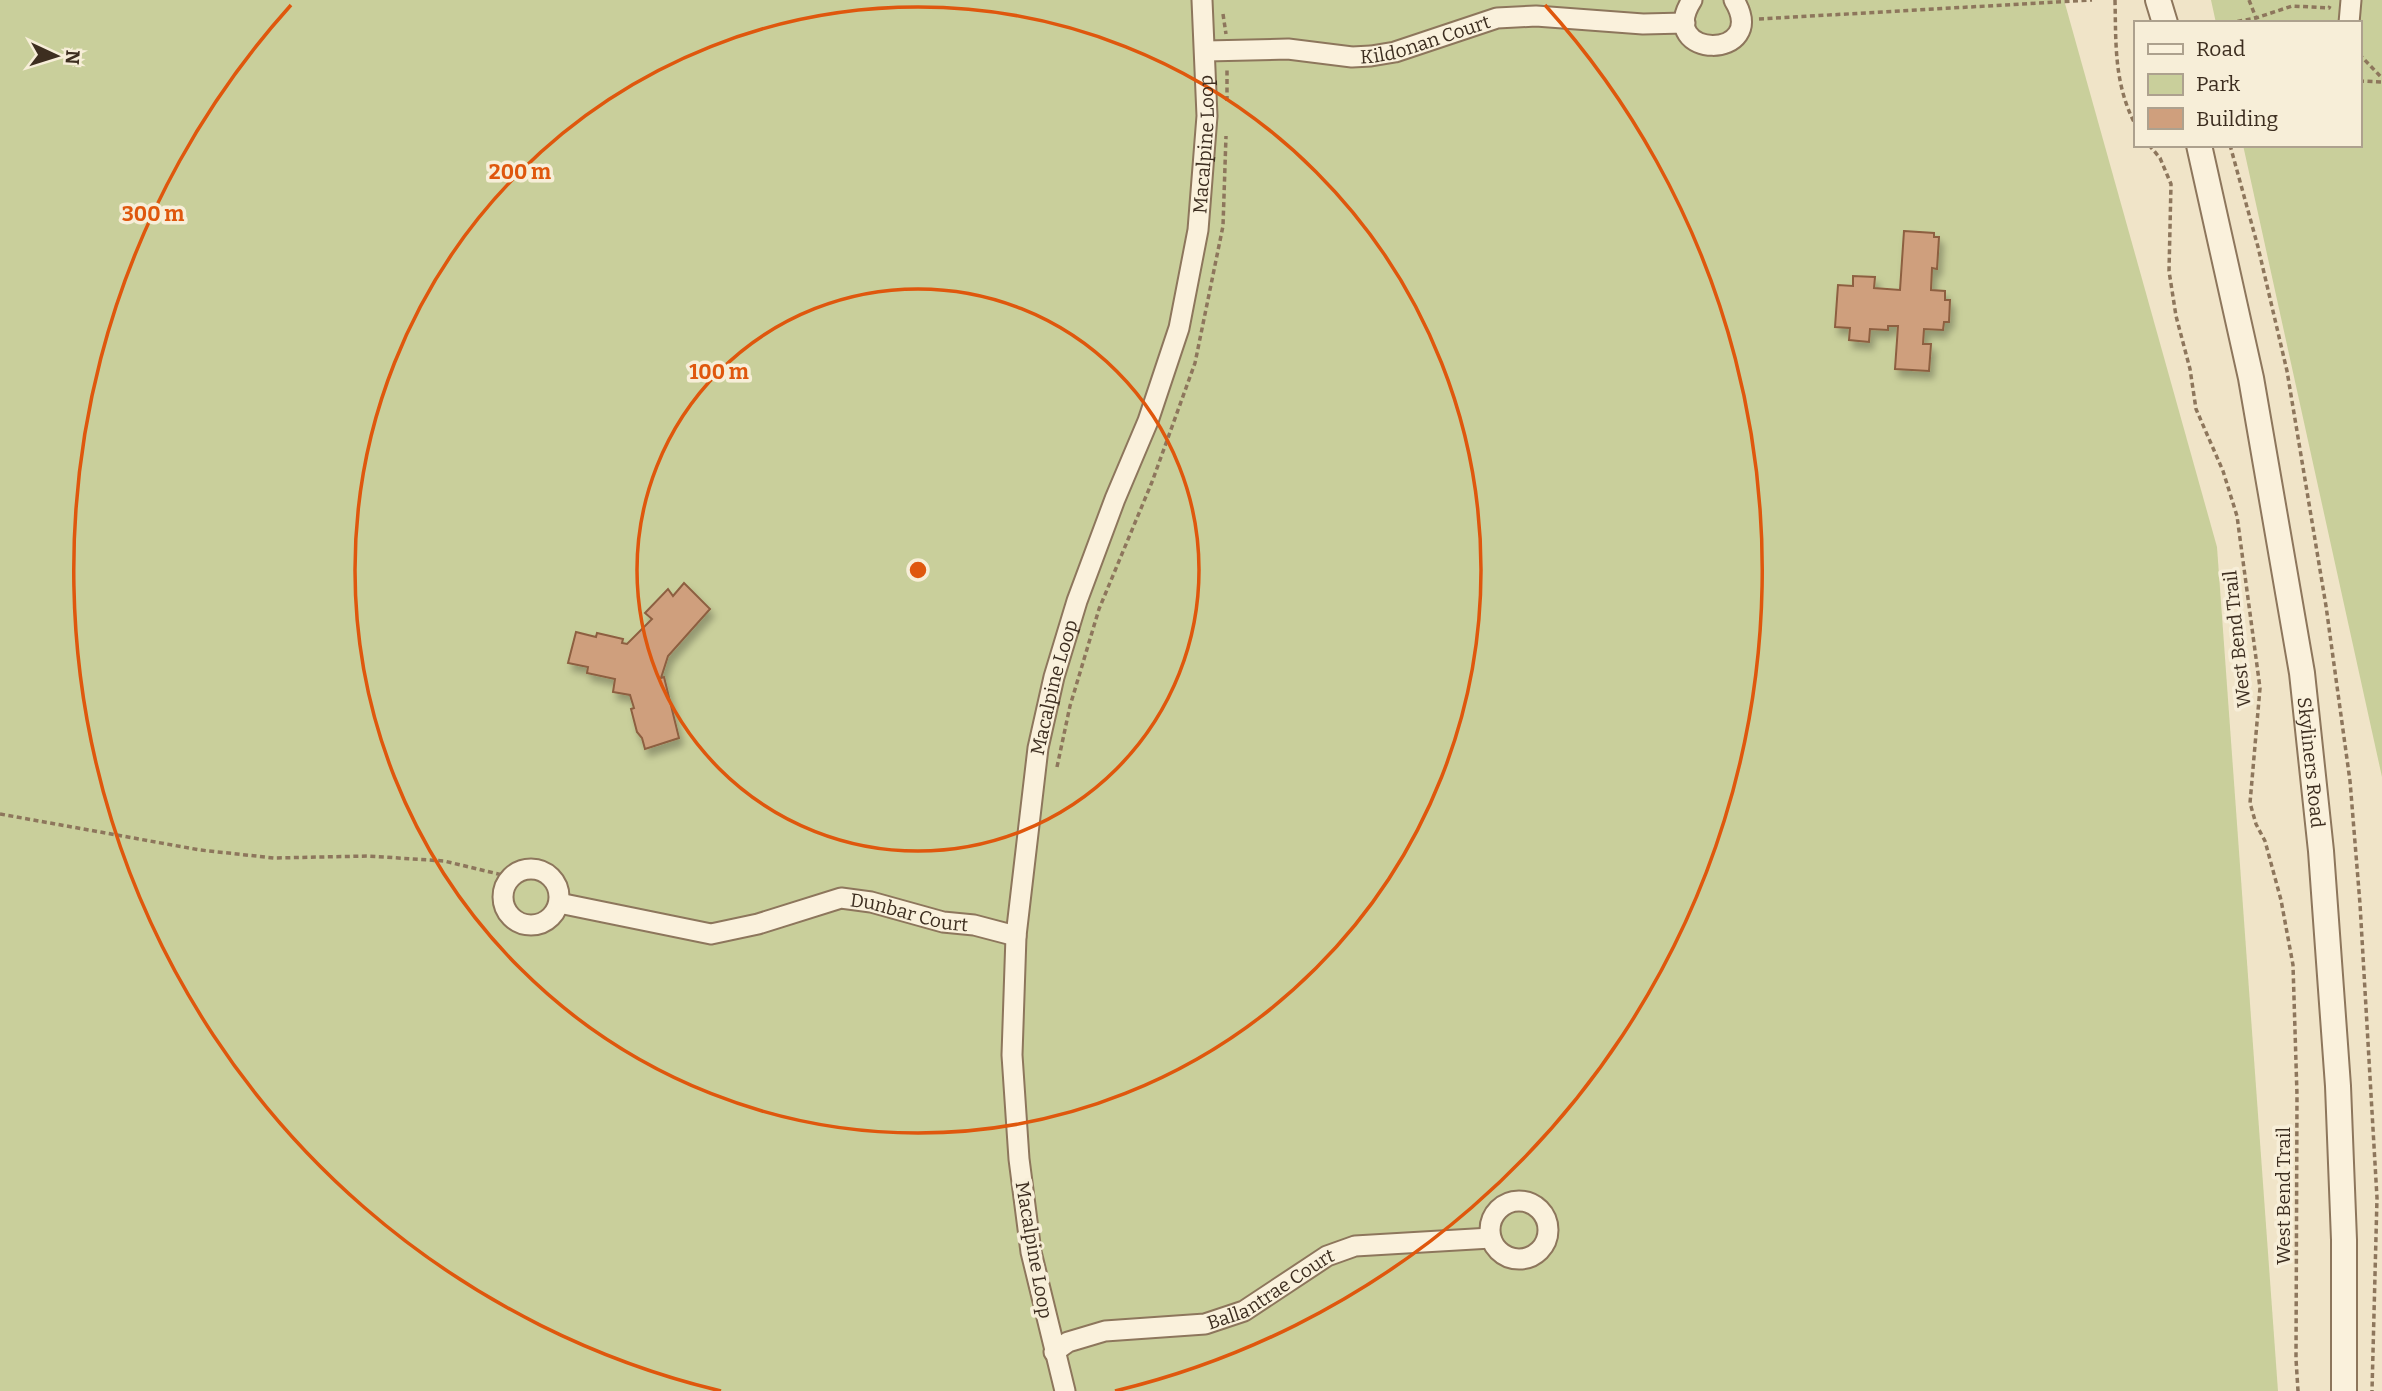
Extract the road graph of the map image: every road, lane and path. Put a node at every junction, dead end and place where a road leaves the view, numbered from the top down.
1 (1202, 0) edge
2 (1692, 0) edge
3 (1734, 0) edge
4 (2092, 0) edge
5 (2115, 0) edge
6 (2158, 0) edge
7 (2249, 0) edge
8 (2330, 0) edge
9 (2351, 0) edge
10 (1223, 12) dead end
11 (2256, 18) junction
12 (1742, 20) junction
13 (2164, 21) edge
14 (2240, 21) edge
15 (2349, 21) edge
16 (1685, 23) junction
17 (1206, 51) junction
18 (1227, 51) junction
19 (2361, 56) edge
20 (2361, 80) edge
21 (2382, 80) edge
22 (1227, 107) dead end
23 (2134, 122) edge
24 (1226, 133) dead end
25 (2151, 147) edge
26 (2199, 147) edge
27 (1056, 767) dead end
28 (0, 814) edge
29 (511, 877) junction
30 (559, 903) junction
31 (1016, 936) junction
32 (1491, 1238) dead end
33 (1054, 1352) junction
34 (1065, 1391) edge
35 (2298, 1391) edge
36 (2344, 1391) edge

1 - 17 street, Macalpine Loop
2 - 16 street
3 - 12 street
4 - 12 path
5 - 23 path
6 - 13 street
7 - 11 path
8 - 11 path
9 - 15 street
10 - 18 path
11 - 14 path
12 - 16 street
16 - 18 street, Kildonan Court
17 - 18 street, Kildonan Court
17 - 31 street, Macalpine Loop
18 - 22 path
19 - 21 path
20 - 21 path
24 - 27 path
25 - 35 path, West Bend Trail
26 - 36 street, Skyliners Road
28 - 29 path
29 - 30 street
29 - 30 street
30 - 31 street, Dunbar Court
31 - 33 street, Macalpine Loop
32 - 33 street, Ballantrae Court
33 - 34 street, Macalpine Loop

